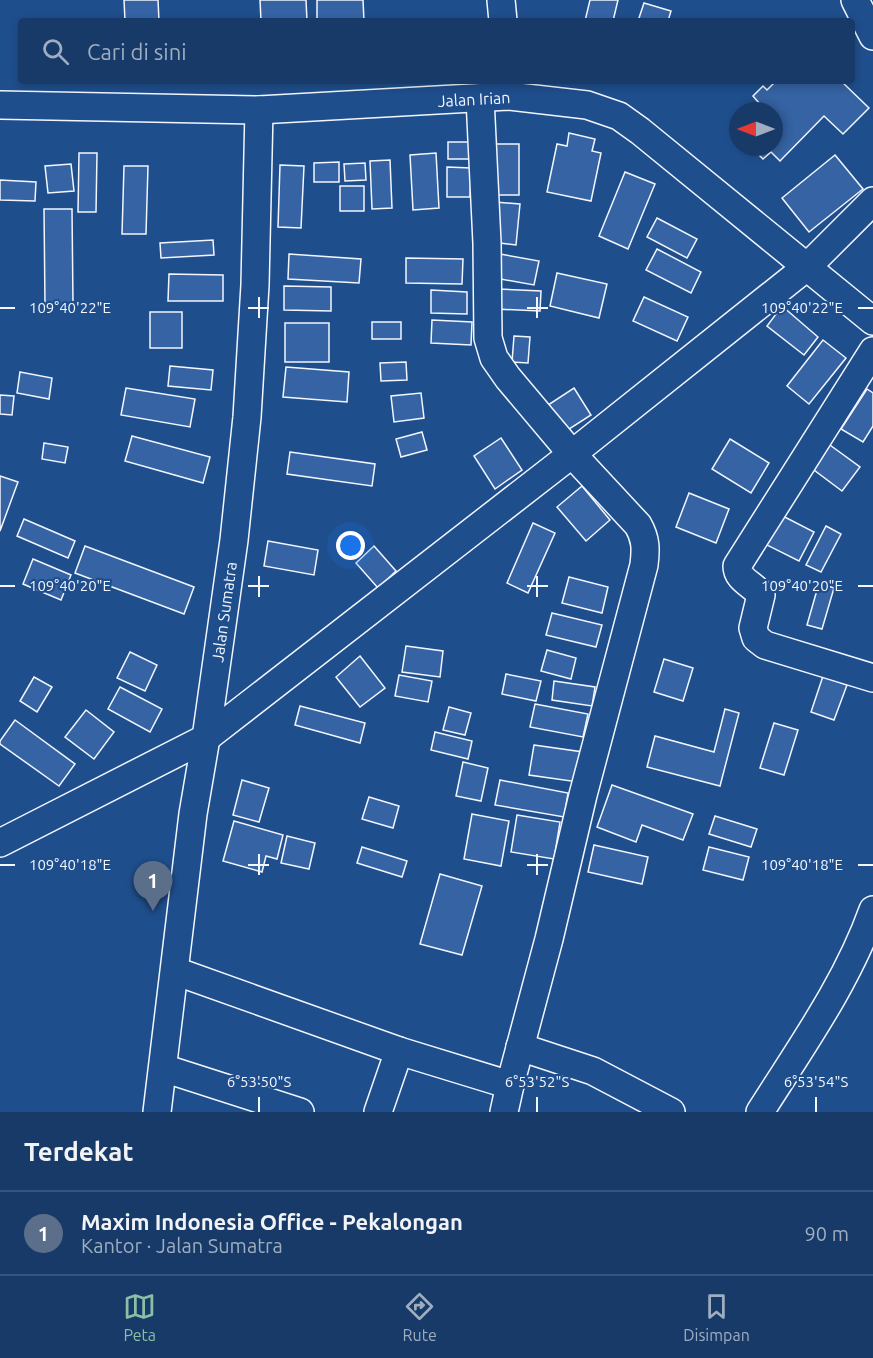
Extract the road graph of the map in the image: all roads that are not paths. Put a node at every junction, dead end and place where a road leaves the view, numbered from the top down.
1 (501, 0) edge
2 (855, 0) edge
3 (503, 18) edge
4 (873, 36) edge
5 (508, 88) edge
6 (480, 98) junction
7 (0, 105) edge
8 (259, 110) junction
9 (873, 201) edge
10 (808, 266) junction
11 (873, 321) edge
12 (873, 351) edge
13 (572, 454) junction
14 (873, 678) edge
15 (206, 738) junction
16 (0, 843) edge
17 (873, 910) edge
18 (175, 971) junction
19 (520, 1047) junction
20 (399, 1051) junction
21 (163, 1068) junction
22 (510, 1085) junction
23 (157, 1112) edge
24 (300, 1112) edge
25 (378, 1112) edge
26 (504, 1112) edge
27 (671, 1112) edge
28 (760, 1112) edge

1 - 3 street
2 - 4 street
5 - 6 street, Jalan Irian
5 - 10 street, Jalan Irian
6 - 8 street, Jalan Irian
6 - 13 street
7 - 8 street, Jalan Irian
8 - 15 street, Jalan Sumatra
9 - 10 street
10 - 11 street, Jalan Irian
10 - 13 street
12 - 14 street
13 - 15 street
13 - 19 street
15 - 16 street
15 - 18 street, Jalan Sumatra
17 - 28 street
18 - 20 street
18 - 21 street, Jalan Sumatra
19 - 22 street
19 - 27 street
20 - 22 street
20 - 25 street
21 - 23 street, Jalan Sumatra
21 - 24 street
22 - 26 street

